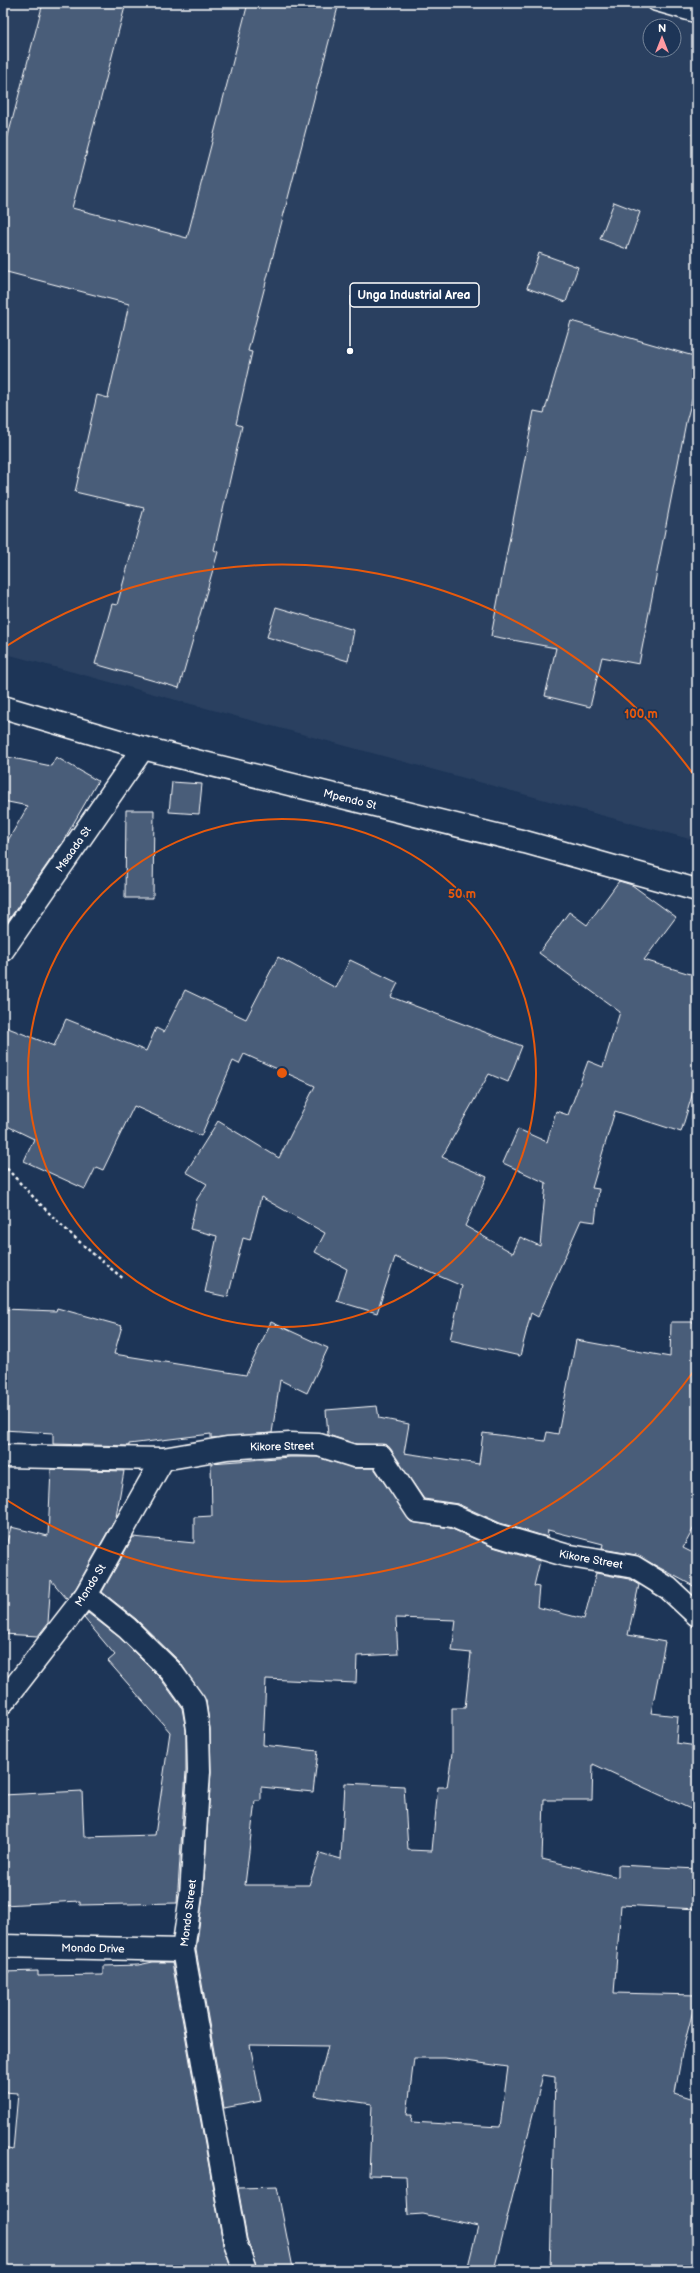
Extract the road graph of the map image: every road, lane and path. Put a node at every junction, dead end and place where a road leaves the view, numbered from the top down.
1 (655, 3) edge
2 (688, 9) edge
3 (3, 707) edge
4 (143, 748) junction
5 (697, 890) edge
6 (3, 950) edge
7 (3, 1164) edge
8 (124, 1279) dead end
9 (3, 1456) edge
10 (163, 1459) junction
11 (86, 1595) junction
12 (697, 1615) edge
13 (3, 1702) edge
14 (3, 1946) edge
15 (183, 1950) junction
16 (245, 2270) edge

1 - 2 lane
3 - 4 street, Mpendo St
4 - 5 street, Mpendo St
4 - 6 street, Msaada St
7 - 8 path
9 - 10 street, Kikore Street
10 - 11 street, Mondo St
10 - 12 street, Kikore Street
11 - 13 street, Mondo St
11 - 15 street, Mondo Street
14 - 15 street, Mondo Drive
15 - 16 street, Mondo Street

